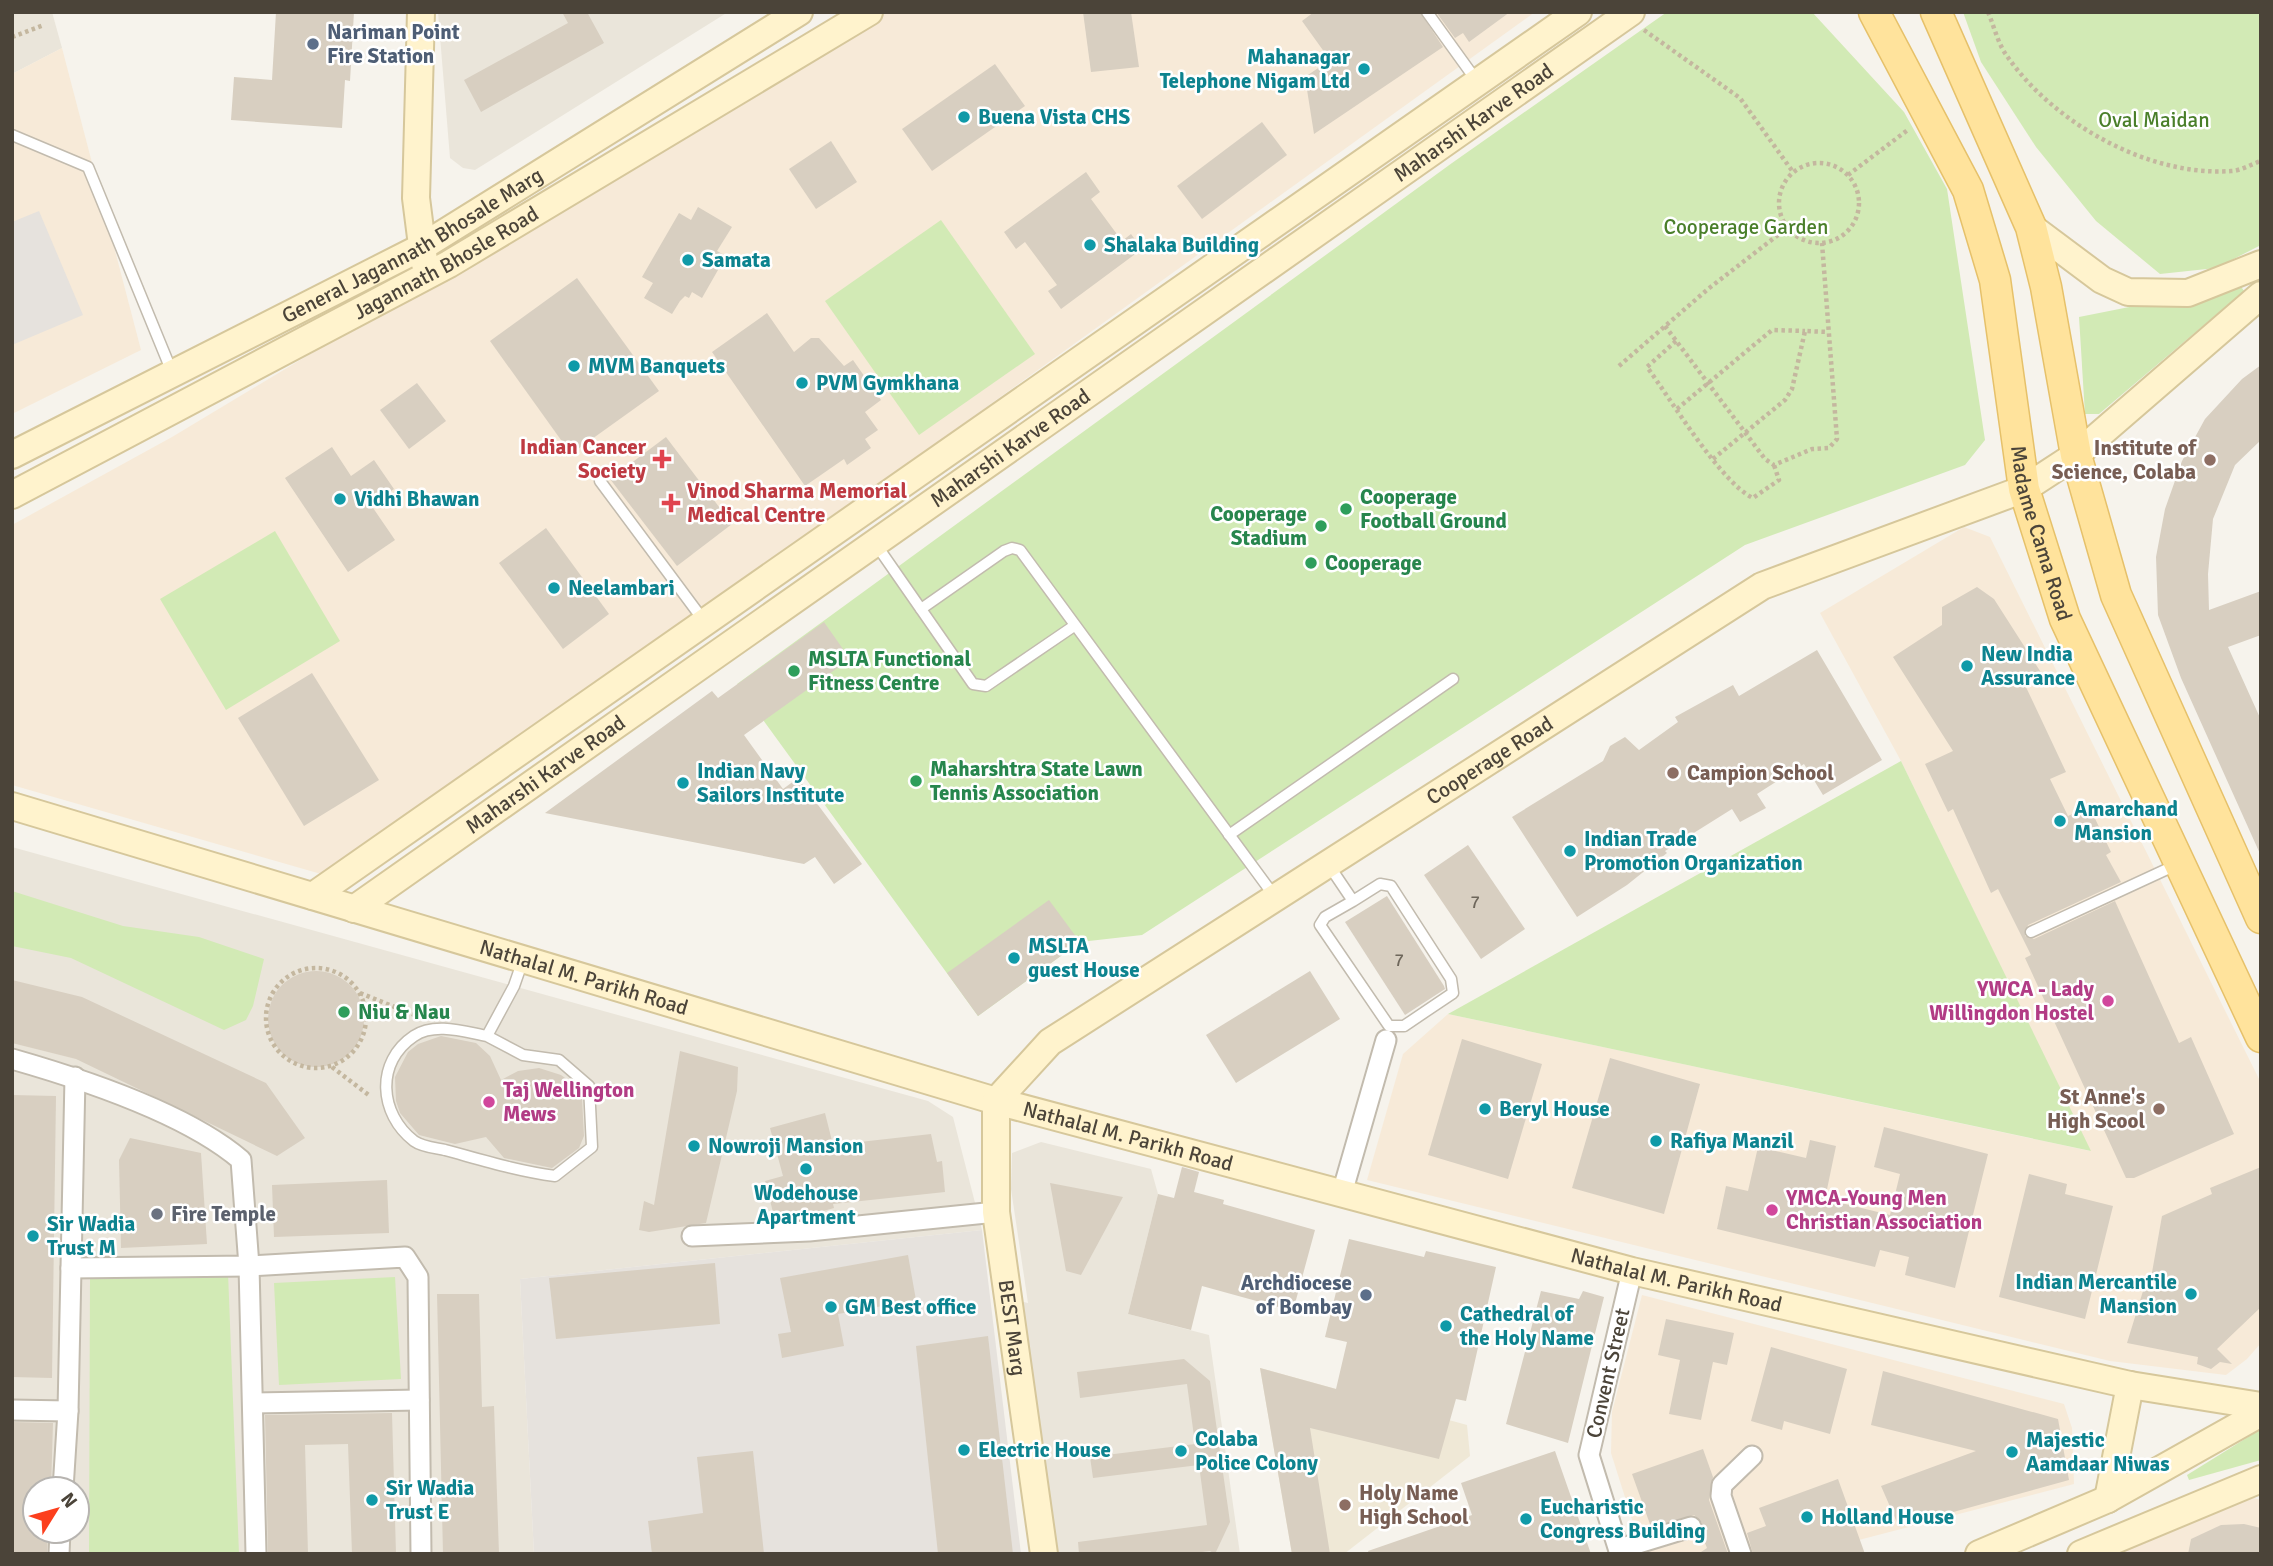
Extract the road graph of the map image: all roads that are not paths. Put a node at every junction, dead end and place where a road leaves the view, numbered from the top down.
1 (421, 12) edge
2 (799, 12) edge
3 (869, 12) edge
4 (1427, 12) edge
5 (1578, 12) edge
6 (1630, 13) edge
7 (1939, 16) edge
8 (1872, 17) edge
9 (1478, 83) junction
10 (12, 135) edge
11 (2031, 227) junction
12 (420, 248) junction
13 (2261, 264) edge
14 (428, 276) junction
15 (2261, 295) edge
16 (173, 375) junction
17 (12, 455) edge
18 (2076, 456) junction
19 (600, 481) dead end
20 (2024, 489) junction
21 (12, 495) edge
22 (875, 542) junction
23 (921, 609) junction
24 (706, 624) junction
25 (1074, 626) junction
26 (1453, 679) dead end
27 (12, 806) edge
28 (1229, 835) junction
29 (2179, 863) junction
30 (1328, 864) junction
31 (313, 896) junction
32 (1275, 897) junction
33 (1353, 901) junction
34 (354, 909) junction
35 (2261, 918) edge
36 (2031, 932) dead end
37 (523, 960) junction
38 (487, 1036) junction
39 (2261, 1037) edge
40 (1386, 1040) dead end
41 (12, 1059) edge
42 (75, 1077) junction
43 (996, 1101) junction
44 (1342, 1193) junction
45 (996, 1212) junction
46 (692, 1237) dead end
47 (249, 1266) junction
48 (71, 1268) junction
49 (1632, 1271) junction
50 (2130, 1385) junction
51 (419, 1400) junction
52 (253, 1403) junction
53 (2261, 1406) edge
54 (12, 1410) edge
55 (68, 1411) junction
56 (2261, 1413) edge
57 (1752, 1455) dead end
58 (64, 1475) edge
59 (2261, 1479) edge
60 (2108, 1499) junction
61 (1692, 1527) dead end
62 (1620, 1552) edge
63 (256, 1554) edge
64 (421, 1554) edge
65 (1044, 1554) edge
66 (1741, 1554) edge
67 (1979, 1554) edge
68 (2081, 1554) edge

1 - 12 street
2 - 12 street, General Jagannath Bhosale Marg
3 - 14 street, Jagannath Bhosle Road
4 - 9 lane
5 - 9 street, Maharshi Karve Road
6 - 22 street, Maharshi Karve Road
7 - 11 main road
8 - 20 main road, Madame Cama Road
9 - 24 street, Maharshi Karve Road
10 - 16 lane
11 - 13 street
11 - 18 main road
12 - 14 street
12 - 16 street, General Jagannath Bhosale Marg
14 - 21 street, Jagannath Bhosle Road
15 - 18 street, Cooperage Road
16 - 17 street, General Jagannath Bhosale Marg
18 - 20 street, Cooperage Road
18 - 35 main road
19 - 24 lane
20 - 29 main road, Madame Cama Road
20 - 30 street, Cooperage Road
22 - 23 lane
22 - 34 street, Maharshi Karve Road
23 - 25 lane
23 - 25 lane
24 - 31 street, Maharshi Karve Road
25 - 28 lane
26 - 28 lane
27 - 31 street, Nathalal M. Parikh Road
28 - 32 lane
29 - 36 lane
29 - 39 main road, Madame Cama Road
30 - 32 street, Cooperage Road
30 - 33 lane
31 - 34 street, Nathalal M. Parikh Road
32 - 43 street, Cooperage Road
33 - 33 lane
34 - 37 street, Nathalal M. Parikh Road
37 - 38 lane
37 - 43 street, Nathalal M. Parikh Road
38 - 38 lane
40 - 44 street
41 - 42 street
42 - 47 street
42 - 48 street
43 - 44 street, Nathalal M. Parikh Road
43 - 45 street, BEST Marg
44 - 49 street, Nathalal M. Parikh Road
45 - 46 street
45 - 65 street, BEST Marg
47 - 48 street
47 - 51 street
47 - 52 street
48 - 55 street
49 - 50 street, Nathalal M. Parikh Road
49 - 62 street, Convent Street
50 - 53 street, Nathalal M. Parikh Road
50 - 60 street
51 - 52 street
51 - 64 street
52 - 63 street
54 - 55 street
55 - 58 street
56 - 60 street
57 - 66 street
59 - 68 street
60 - 67 street
61 - 62 street

